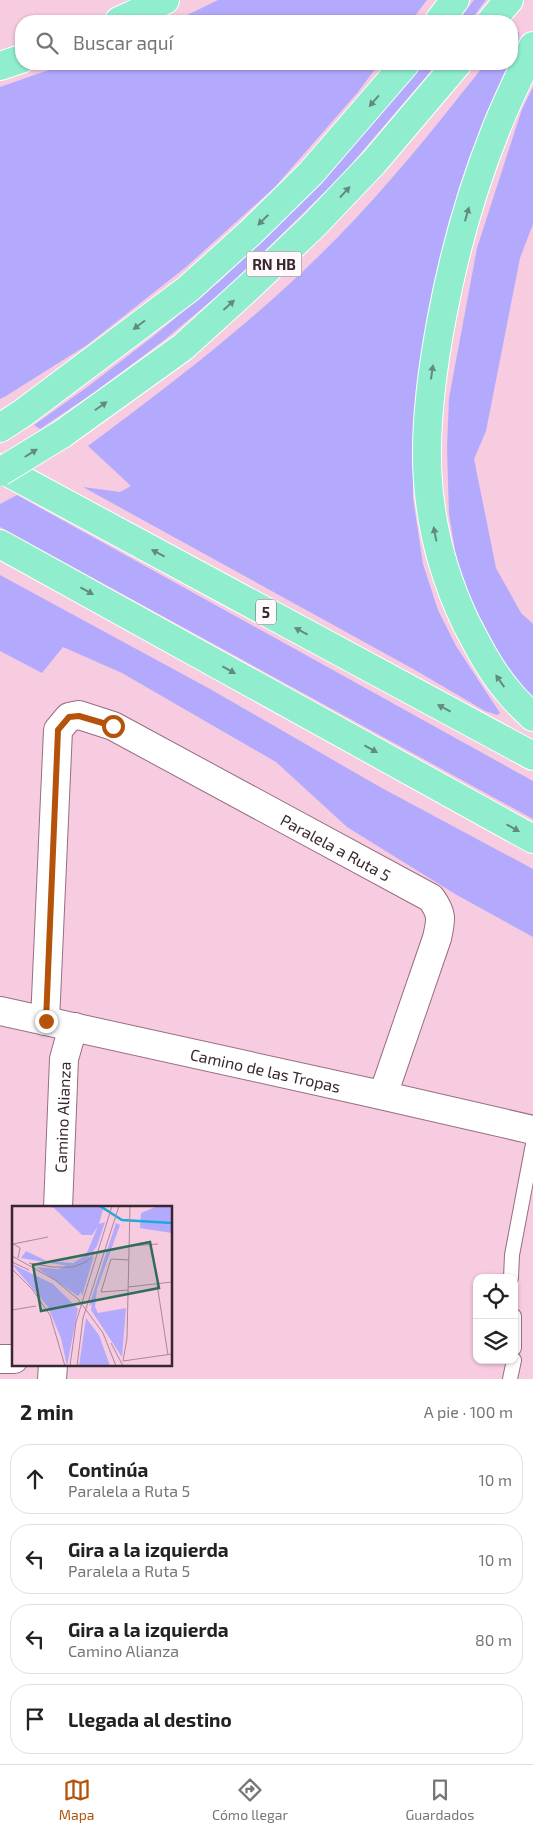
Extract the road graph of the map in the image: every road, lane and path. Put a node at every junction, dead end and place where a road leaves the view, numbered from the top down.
1 (165, 0) edge
2 (455, 0) edge
3 (509, 0) edge
4 (132, 15) edge
5 (444, 15) edge
6 (496, 15) edge
7 (533, 46) edge
8 (15, 61) edge
9 (0, 66) edge
10 (400, 70) edge
11 (452, 70) edge
12 (0, 428) edge
13 (0, 468) edge
14 (0, 472) edge
15 (0, 544) edge
16 (533, 717) edge
17 (533, 756) edge
18 (533, 839) edge
19 (0, 1011) edge
20 (46, 1021) junction
21 (75, 1027) junction
22 (383, 1095) junction
23 (533, 1130) edge
24 (533, 1144) edge
25 (58, 1206) edge
26 (512, 1274) edge
27 (513, 1364) edge
28 (52, 1366) edge
29 (52, 1379) edge
30 (510, 1379) edge

1 - 4 highway
2 - 5 highway
3 - 6 highway
16 -> 7 highway
8 - 9 highway
10 -> 12 highway
14 -> 11 highway, RN HB, bridge
17 -> 13 highway, 5
15 -> 18 highway
19 - 20 street, Camino de las Tropas
20 - 21 street, Camino de las Tropas
20 - 22 street, Paralela a Ruta 5
21 - 22 street, Camino de las Tropas
21 - 25 street, Camino Alianza
22 - 23 street, Camino de las Tropas
24 - 26 lane
27 - 30 lane
28 - 29 street

